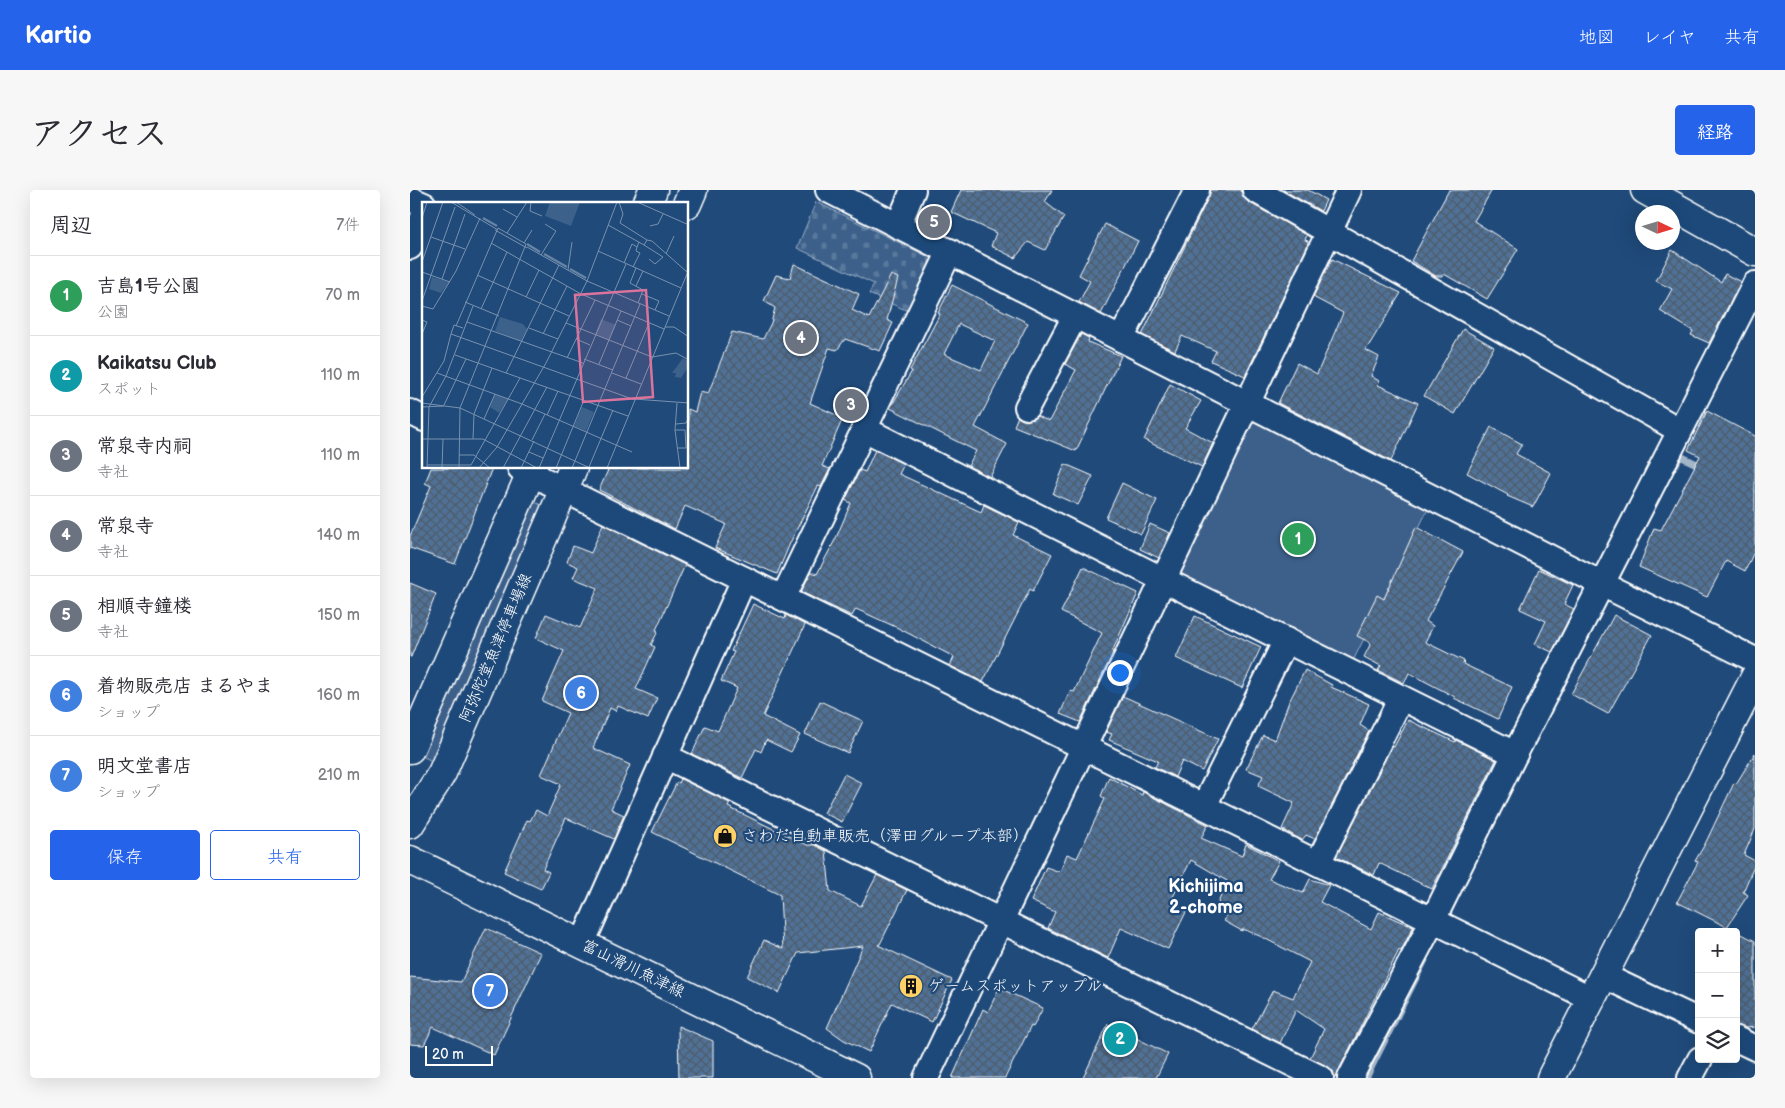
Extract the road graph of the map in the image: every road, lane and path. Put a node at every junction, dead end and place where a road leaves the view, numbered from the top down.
1 (434, 190) edge
2 (653, 190) edge
3 (693, 190) edge
4 (828, 190) edge
5 (913, 190) edge
6 (1197, 190) edge
7 (1255, 190) edge
8 (1349, 190) edge
9 (1645, 190) edge
10 (410, 198) edge
11 (429, 202) edge
12 (648, 202) edge
13 (688, 202) edge
14 (422, 205) edge
15 (422, 220) edge
16 (898, 226) junction
17 (1330, 232) junction
18 (410, 247) edge
19 (950, 251) junction
20 (1755, 252) edge
21 (1755, 284) edge
22 (1075, 316) junction
23 (1121, 339) junction
24 (1247, 404) junction
25 (1027, 407) dead end
26 (410, 412) edge
27 (422, 418) edge
28 (864, 429) junction
29 (1679, 430) junction
30 (528, 469) edge
31 (568, 478) edge
32 (744, 579) junction
33 (1164, 580) junction
34 (1602, 584) junction
35 (783, 598) junction
36 (1286, 640) junction
37 (1755, 660) edge
38 (1755, 677) edge
39 (1401, 698) junction
40 (1084, 747) junction
41 (410, 749) edge
42 (1515, 754) junction
43 (665, 756) junction
44 (1204, 806) junction
45 (410, 824) edge
46 (410, 860) edge
47 (1318, 863) junction
48 (1433, 920) junction
49 (1001, 921) junction
50 (582, 944) junction
51 (1596, 986) junction
52 (1695, 1020) edge
53 (1740, 1041) edge
54 (1755, 1048) edge
55 (1698, 1063) edge
56 (856, 1078) edge
57 (926, 1078) edge
58 (1321, 1078) edge
59 (1350, 1078) edge
60 (1551, 1078) edge
61 (1690, 1078) edge

1 - 11 street
2 - 12 main road
3 - 13 main road
4 - 16 street
5 - 16 street
6 - 23 street
7 - 17 street
8 - 17 street
9 - 20 main road
10 - 14 street
15 - 18 street
16 - 19 street
17 - 24 street
17 - 29 street
19 - 22 street
19 - 28 street
21 - 29 street
22 - 23 street
22 - 25 street
23 - 24 street
24 - 33 street
24 - 34 street
26 - 27 street
28 - 33 street
28 - 35 street
29 - 34 street
30 - 31 street
30 - 41 main road
31 - 32 street
31 - 45 main road, 阿弥陀堂魚津停車場線
32 - 35 street
32 - 43 street
33 - 36 street
33 - 40 street
34 - 37 street
34 - 42 street
35 - 40 street
36 - 39 street
36 - 44 street
38 - 51 main road
39 - 42 street
39 - 47 street
40 - 44 street
40 - 49 street
42 - 48 street
43 - 49 street
43 - 50 street
44 - 47 street
46 - 50 main road, 富山滑川魚津線
47 - 48 street
48 - 51 street
48 - 59 street
49 - 57 street
49 - 58 street
50 - 56 main road, 富山滑川魚津線
51 - 52 street
51 - 60 main road
53 - 54 street
55 - 61 street

